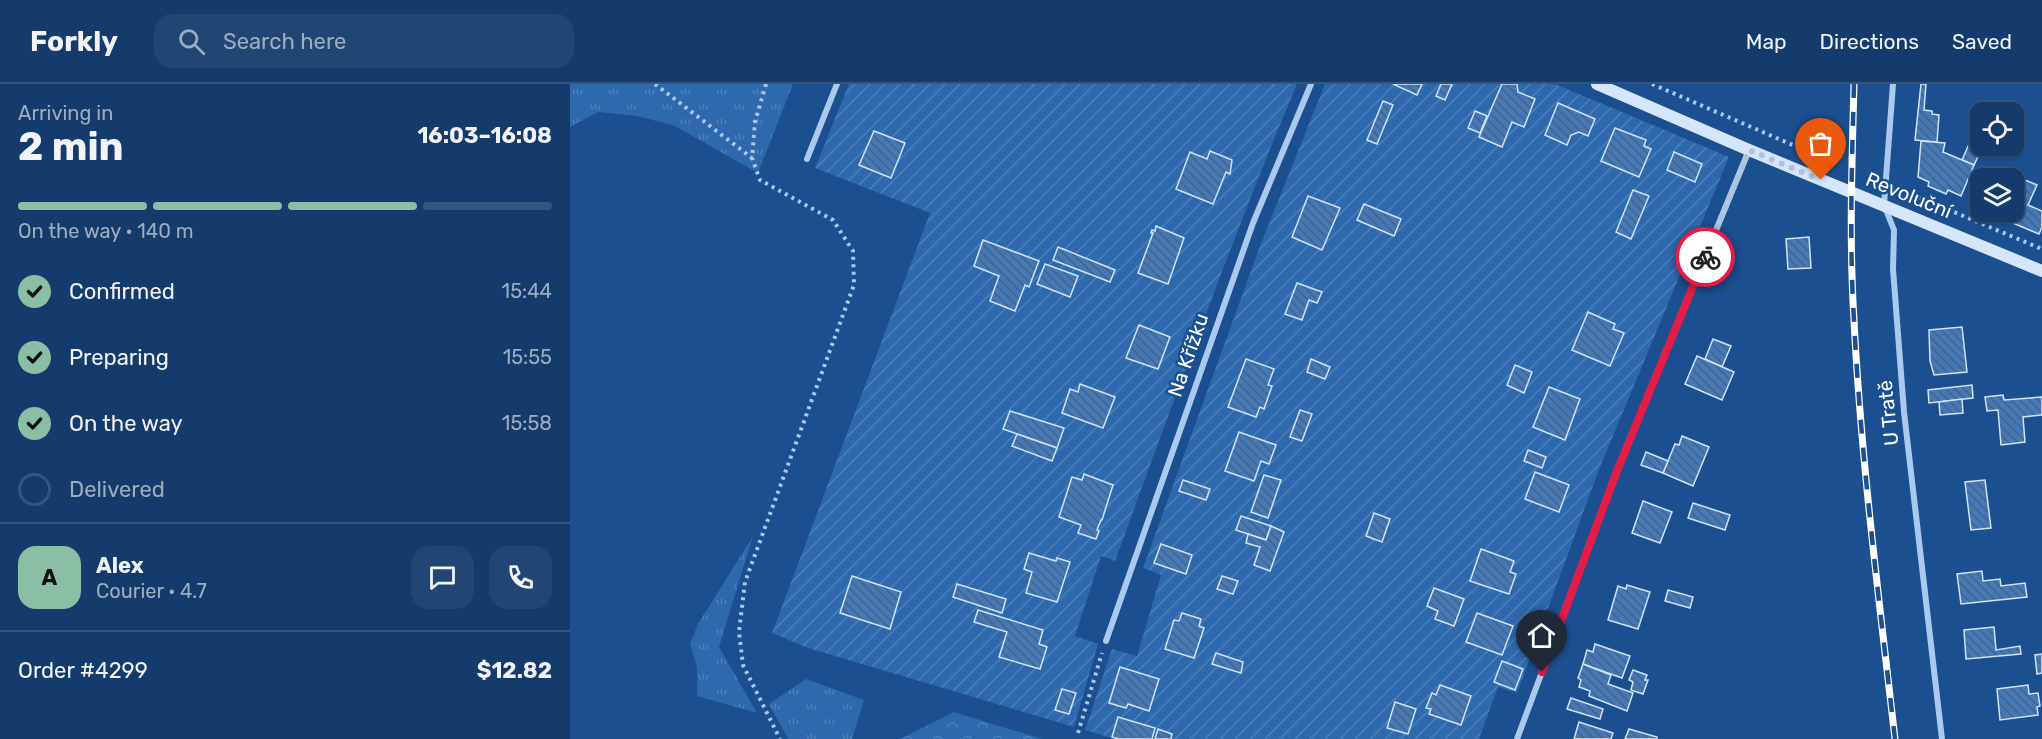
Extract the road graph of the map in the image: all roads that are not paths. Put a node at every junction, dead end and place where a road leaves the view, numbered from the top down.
1 (837, 84) edge
2 (1311, 84) edge
3 (1893, 84) edge
4 (1604, 86) edge
5 (1749, 150) junction
6 (807, 159) dead end
7 (1884, 205) junction
8 (2042, 271) edge
9 (1106, 641) road end
10 (1517, 739) edge
11 (1942, 739) edge

1 - 6 street
2 - 9 street, Na Křížku
3 - 7 street, U Tratě
4 - 5 street, Revoluční
5 - 7 street, Revoluční
5 - 10 street
7 - 8 street, Revoluční
7 - 11 street, U Tratě

